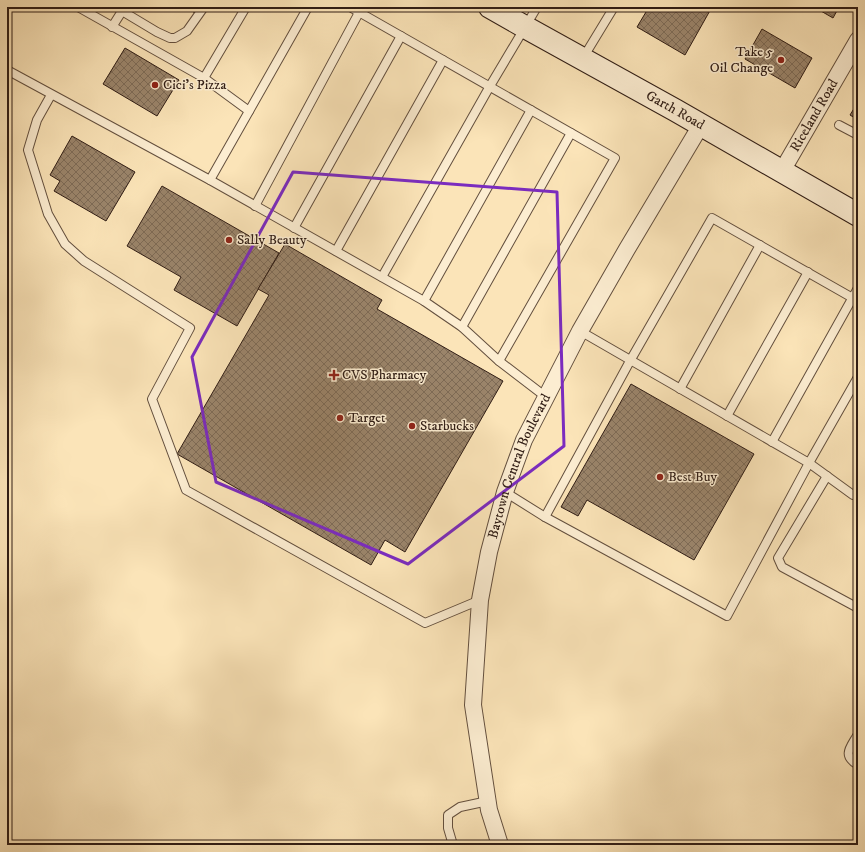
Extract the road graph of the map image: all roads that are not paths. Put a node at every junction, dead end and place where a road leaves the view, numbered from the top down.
1 (78, 7) edge
2 (204, 7) edge
3 (246, 7) edge
4 (308, 7) edge
5 (350, 7) edge
6 (490, 7) edge
7 (537, 7) edge
8 (614, 7) edge
9 (123, 9) edge
10 (360, 10) edge
11 (112, 27) junction
12 (524, 27) junction
13 (401, 36) junction
14 (858, 40) edge
15 (583, 58) junction
16 (443, 60) junction
17 (7, 70) edge
18 (204, 78) junction
19 (490, 86) junction
20 (52, 95) junction
21 (530, 110) junction
22 (249, 111) junction
23 (701, 125) junction
24 (839, 125) dead end
25 (571, 133) junction
26 (858, 135) edge
27 (782, 171) junction
28 (210, 180) junction
29 (255, 206) junction
30 (858, 215) edge
31 (294, 228) junction
32 (760, 245) junction
33 (336, 251) junction
34 (808, 272) junction
35 (382, 278) junction
36 (858, 288) edge
37 (855, 299) edge
38 (424, 301) junction
39 (462, 327) junction
40 (580, 331) junction
41 (499, 361) junction
42 (630, 361) junction
43 (858, 377) edge
44 (680, 389) junction
45 (546, 397) junction
46 (727, 416) junction
47 (772, 442) junction
48 (809, 463) junction
49 (827, 476) junction
50 (505, 492) junction
51 (858, 493) edge
52 (545, 517) junction
53 (480, 600) junction
54 (858, 608) edge
55 (858, 734) edge
56 (858, 764) edge
57 (488, 801) junction
58 (453, 845) edge
59 (500, 845) edge

1 - 11 lane
2 - 9 lane
3 - 18 lane
4 - 22 lane
5 - 10 lane
6 - 12 main road, Garth Road
7 - 12 lane
8 - 15 lane
9 - 11 lane
10 - 13 lane
10 - 29 lane
11 - 18 lane
12 - 15 main road, Garth Road
12 - 19 lane
13 - 16 lane
13 - 31 lane
14 - 27 street, Riceland Road
15 - 23 main road, Garth Road
16 - 19 lane
16 - 33 lane
17 - 20 lane
18 - 22 lane
19 - 21 lane
19 - 35 lane
20 - 28 lane
20 - 53 lane
21 - 25 lane
21 - 38 lane
22 - 28 lane
23 - 27 main road, Garth Road
23 - 40 street, Baytown Central Boulevard
24 - 26 lane
25 - 39 lane
25 - 41 lane
27 - 30 main road, Garth Road
28 - 29 lane
29 - 31 lane
31 - 33 lane
32 - 34 lane
32 - 42 lane
32 - 44 lane
33 - 35 lane
34 - 37 lane
34 - 46 lane
35 - 38 lane
36 - 37 lane
37 - 47 lane
38 - 39 lane
39 - 41 lane
40 - 42 lane
40 - 45 street, Baytown Central Boulevard
41 - 45 lane
42 - 44 lane
42 - 52 lane
43 - 48 lane
44 - 46 lane
45 - 50 street, Baytown Central Boulevard
46 - 47 lane
47 - 48 lane
48 - 49 lane
48 - 52 lane
49 - 51 lane
49 - 54 lane
50 - 52 lane
50 - 53 street, Baytown Central Boulevard
53 - 57 street, Baytown Central Boulevard
55 - 56 lane
57 - 58 lane
57 - 59 street, Baytown Central Boulevard

